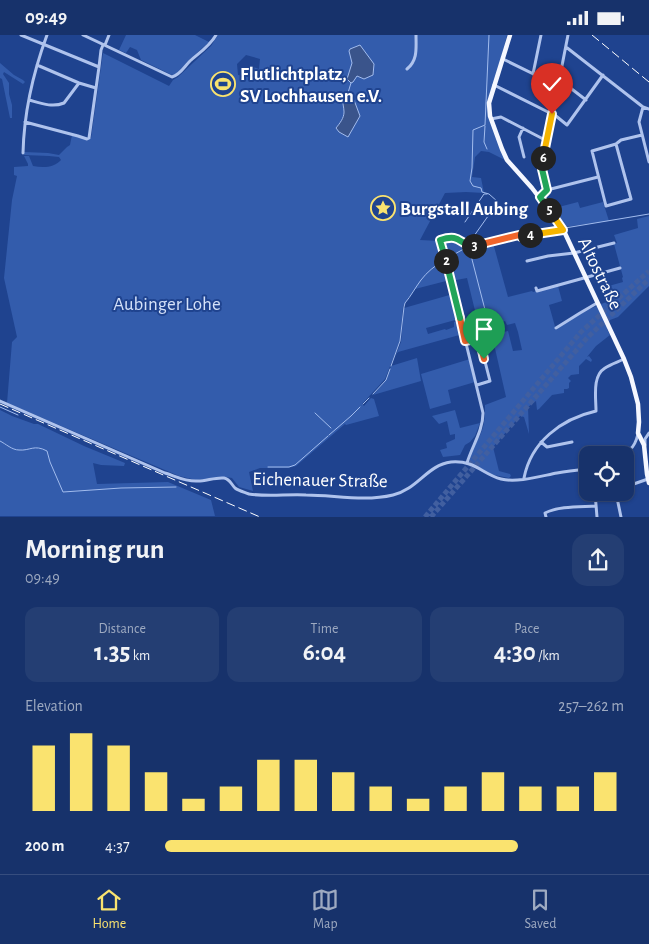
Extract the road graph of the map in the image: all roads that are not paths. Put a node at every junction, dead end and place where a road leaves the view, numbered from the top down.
1 (21, 35) edge
2 (47, 35) edge
3 (83, 35) edge
4 (109, 35) edge
5 (216, 35) edge
6 (416, 35) edge
7 (510, 35) edge
8 (541, 35) edge
9 (568, 35) edge
10 (44, 44) junction
11 (104, 45) junction
12 (566, 47) junction
13 (503, 59) junction
14 (37, 65) junction
15 (99, 67) junction
16 (407, 69) dead end
17 (532, 74) junction
18 (603, 75) junction
19 (560, 80) junction
20 (79, 83) junction
21 (494, 85) junction
22 (558, 87) junction
23 (96, 88) junction
24 (29, 99) junction
25 (586, 99) junction
26 (643, 107) junction
27 (649, 109) edge
28 (552, 114) junction
29 (492, 119) junction
30 (25, 123) junction
31 (523, 128) junction
32 (642, 135) junction
33 (547, 141) junction
34 (616, 144) junction
35 (23, 153) dead end
36 (524, 157) dead end
37 (649, 162) edge
38 (598, 177) junction
39 (547, 190) junction
40 (540, 197) junction
41 (562, 229) junction
42 (614, 243) dead end
43 (574, 253) junction
44 (527, 261) dead end
45 (620, 268) dead end
46 (586, 277) junction
47 (536, 288) dead end
48 (598, 303) junction
49 (556, 328) dead end
50 (465, 341) junction
51 (624, 359) junction
52 (477, 385) junction
53 (0, 401) edge
54 (649, 433) edge
55 (643, 439) edge
56 (541, 442) junction
57 (572, 442) dead end
58 (467, 463) junction
59 (579, 470) edge
60 (524, 479) junction
61 (649, 480) edge
62 (634, 484) edge
63 (596, 501) edge
64 (618, 501) edge
65 (596, 506) junction
66 (546, 517) edge
67 (597, 517) edge
68 (621, 517) edge

1 - 10 street
2 - 10 street
3 - 11 street
4 - 11 street
5 - 11 street
6 - 16 street
7 - 13 main road, Altostraße
8 - 17 street
9 - 12 street
10 - 14 street
10 - 15 street
11 - 15 street
12 - 18 street
12 - 19 street
13 - 17 street
13 - 21 main road, Altostraße
14 - 20 street
14 - 24 street
15 - 23 street
17 - 22 street
18 - 25 street
18 - 26 street
19 - 22 street
19 - 25 street
20 - 23 street
20 - 24 street
21 - 28 street
21 - 29 main road, Altostraße
22 - 28 street
23 - 30 street
24 - 30 street
25 - 28 street
26 - 27 street
26 - 32 street
28 - 33 street
29 - 31 street
29 - 40 main road, Altostraße
30 - 35 street
31 - 33 street
31 - 36 street
32 - 34 street
32 - 37 street
33 - 39 street
34 - 38 street
34 - 38 street
38 - 39 street
39 - 40 street
40 - 41 main road, Altostraße
41 - 43 main road, Altostraße
41 - 50 street
42 - 43 street
43 - 44 street
43 - 46 main road, Altostraße
45 - 46 street
46 - 47 street
46 - 48 main road, Altostraße
48 - 49 street
48 - 51 main road, Altostraße
50 - 52 street
50 - 52 street
51 - 55 main road, Altostraße
51 - 56 street
52 - 58 street
53 - 58 street, Eichenauer Straße
54 - 55 street
55 - 61 main road, Altostraße
56 - 57 street
56 - 60 street
58 - 60 street
59 - 60 street
61 - 62 street
63 - 65 street
64 - 68 street
65 - 66 street
65 - 67 street

